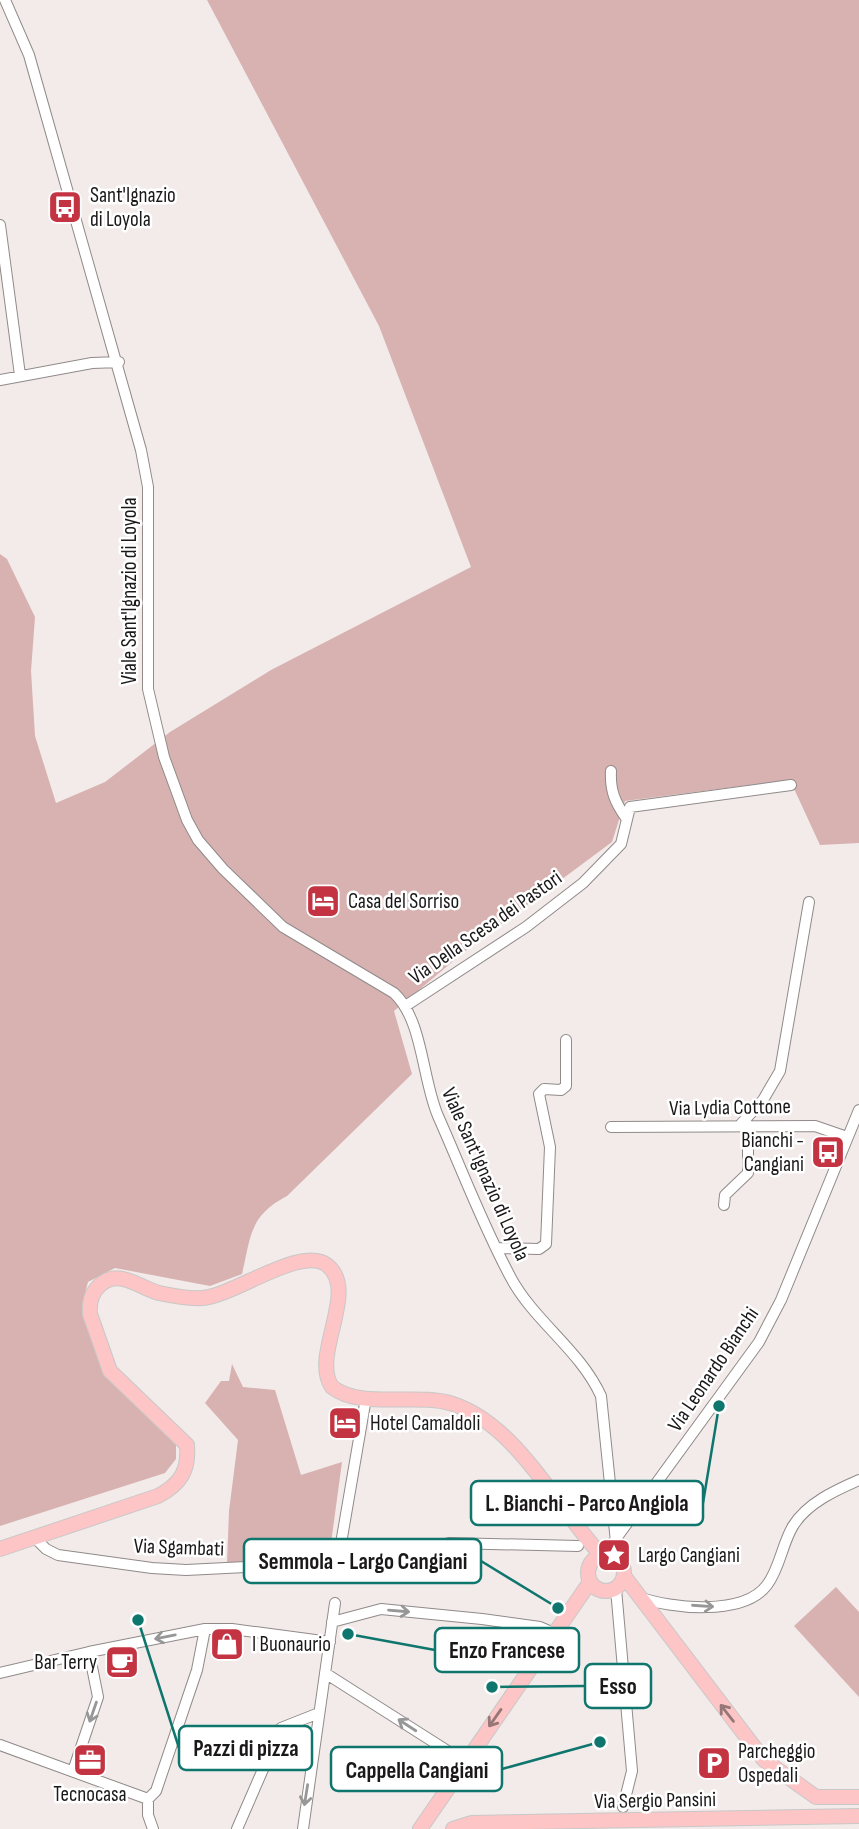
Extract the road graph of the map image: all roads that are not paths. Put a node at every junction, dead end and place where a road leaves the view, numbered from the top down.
1 (5, 0) edge
2 (0, 225) edge
3 (119, 362) junction
4 (20, 375) junction
5 (0, 380) edge
6 (611, 771) dead end
7 (791, 785) dead end
8 (626, 818) junction
9 (809, 902) dead end
10 (407, 1005) junction
11 (566, 1040) dead end
12 (859, 1110) edge
13 (744, 1125) junction
14 (611, 1126) dead end
15 (847, 1138) junction
16 (724, 1205) dead end
17 (497, 1248) junction
18 (366, 1398) junction
19 (859, 1480) edge
20 (35, 1538) junction
21 (582, 1541) junction
22 (616, 1542) junction
23 (0, 1549) edge
24 (340, 1555) dead end
25 (599, 1558) junction
26 (620, 1576) junction
27 (590, 1582) junction
28 (636, 1596) junction
29 (335, 1603) dead end
30 (332, 1622) junction
31 (205, 1629) junction
32 (554, 1633) junction
33 (330, 1642) junction
34 (89, 1651) junction
35 (325, 1672) junction
36 (6, 1673) edge
37 (319, 1713) junction
38 (0, 1745) edge
39 (465, 1762) junction
40 (73, 1771) junction
41 (859, 1797) edge
42 (148, 1799) junction
43 (623, 1807) dead end
44 (859, 1816) edge
45 (153, 1829) edge
46 (237, 1829) edge
47 (303, 1829) edge
48 (420, 1829) edge
49 (453, 1829) edge

1 - 3 street, Viale Sant'Ignazio di Loyola
2 - 4 street
3 - 4 street
3 - 10 street, Viale Sant'Ignazio di Loyola
4 - 5 street
6 - 8 street
7 - 8 street
8 - 10 street, Via Della Scesa dei Pastori
9 - 13 street
10 - 17 street, Viale Sant'Ignazio di Loyola
11 - 17 street
12 - 15 street, Via Leonardo Bianchi
13 - 14 street, Via Lydia Cottone
13 - 15 street, Via Lydia Cottone
13 - 16 street
15 - 22 street, Via Leonardo Bianchi
17 - 22 street, Viale Sant'Ignazio di Loyola
18 - 20 main road
18 - 21 main road
18 - 24 street
28 -> 19 street
20 - 21 street, Via Sgambati
20 - 23 main road
21 - 25 main road
22 - 25 street, Via Leonardo Bianchi
22 - 26 street, Viale Sant'Ignazio di Loyola
25 - 26 main road
25 - 27 main road
26 - 27 main road
26 - 28 main road
26 - 43 street, Viale Sant'Ignazio di Loyola
27 - 32 main road
41 -> 28 main road
29 - 30 street
30 -> 32 street
30 - 33 street
31 - 33 street
31 -> 34 street
31 - 42 street
32 -> 39 main road
33 - 35 street
34 - 36 street
34 -> 40 street
35 - 37 street
39 -> 35 street
37 - 46 street
37 -> 47 street
38 - 40 street
39 - 48 main road
40 - 42 street
42 - 45 street
44 - 49 main road, Via Sergio Pansini

